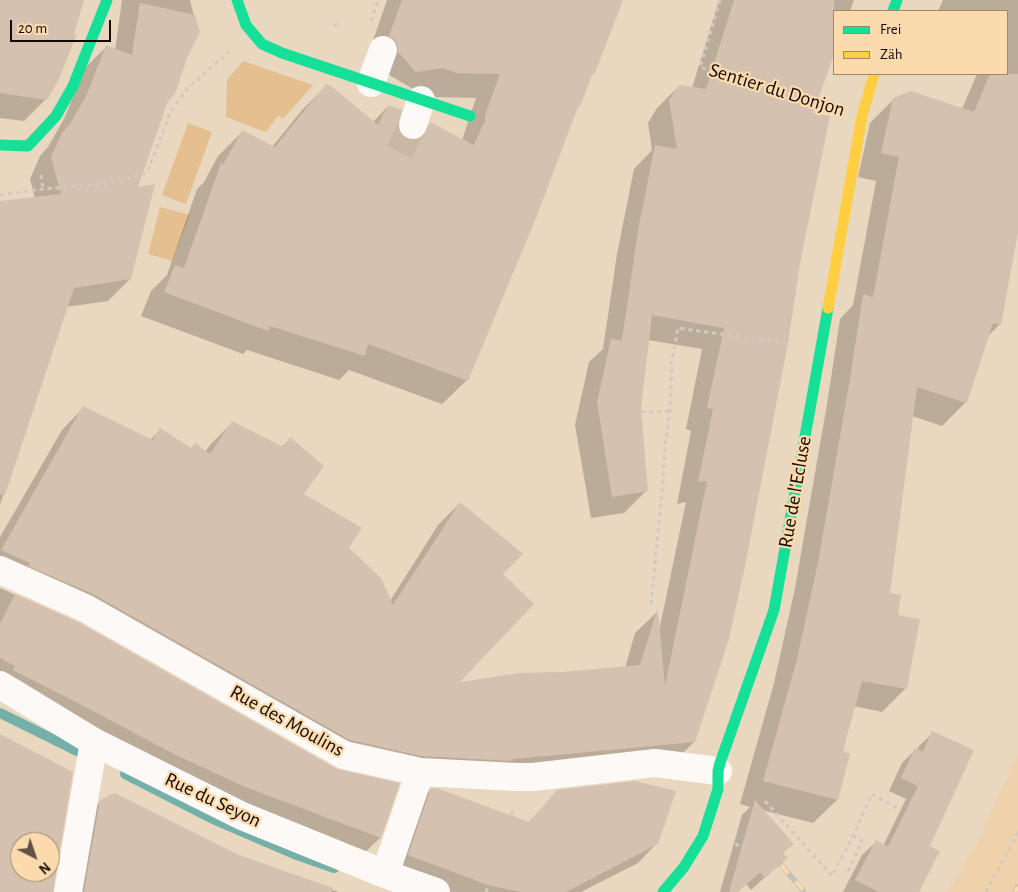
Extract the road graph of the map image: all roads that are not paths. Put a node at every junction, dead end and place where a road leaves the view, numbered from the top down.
1 (107, 0) edge
2 (237, 0) edge
3 (383, 50) dead end
4 (874, 75) edge
5 (370, 83) junction
6 (470, 116) dead end
7 (0, 145) edge
8 (28, 146) junction
9 (0, 159) edge
10 (0, 570) edge
11 (0, 685) edge
12 (94, 742) junction
13 (718, 771) junction
14 (420, 772) junction
15 (386, 874) junction
16 (69, 892) edge
17 (436, 892) edge
18 (663, 892) edge

1 - 8 street
2 - 5 street
3 - 5 street
4 - 13 street, Rue de l'Ecluse
5 - 6 street
7 - 8 street
8 - 9 street
10 - 14 street, Rue des Moulins
11 - 12 street, Rue du Seyon
12 - 15 street, Rue du Seyon
12 - 16 street
13 - 14 street, Rue des Moulins
13 - 18 street, Rue de l'Ecluse
14 - 15 street
15 - 17 street, Rue du Seyon

